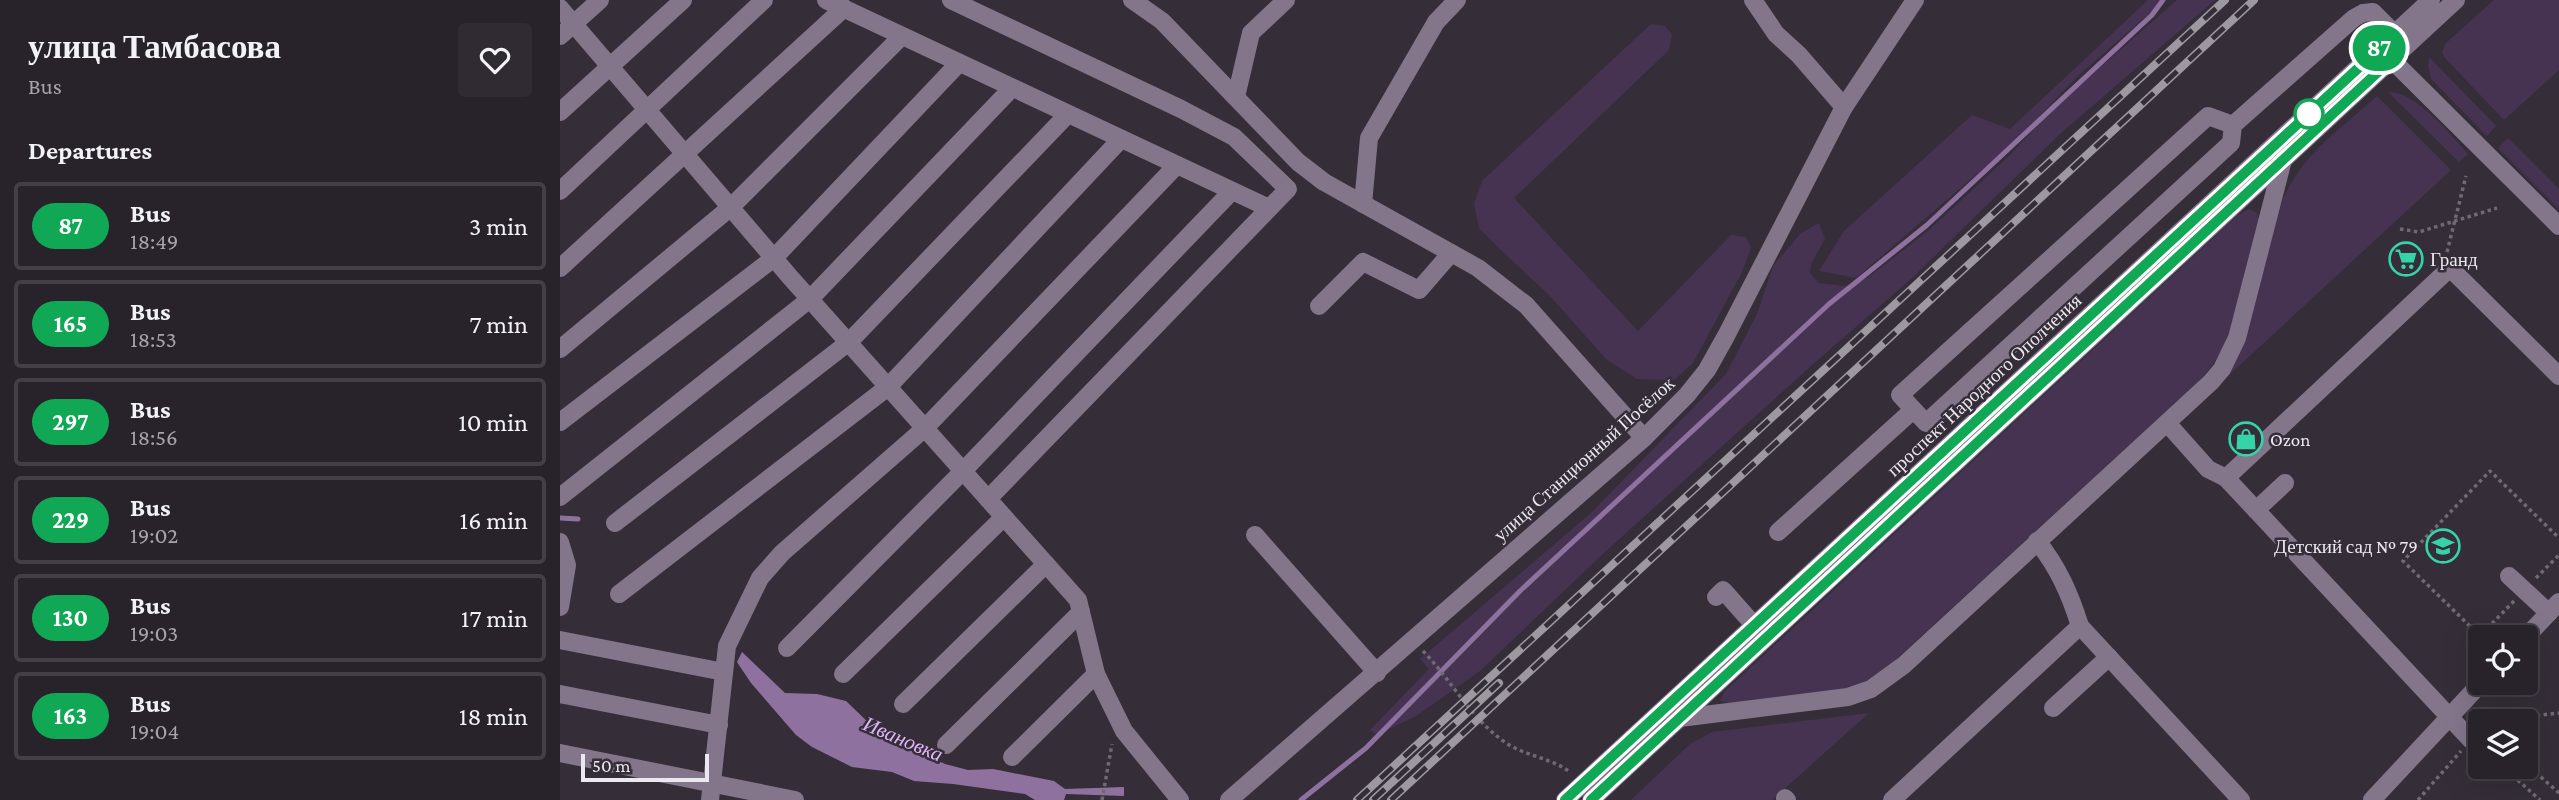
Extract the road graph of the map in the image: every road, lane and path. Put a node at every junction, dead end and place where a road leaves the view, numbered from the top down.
1 (600, 0) edge
2 (683, 0) edge
3 (764, 0) edge
4 (826, 0) edge
5 (951, 0) edge
6 (1132, 0) edge
7 (1156, 0) edge
8 (1286, 0) edge
9 (1457, 0) edge
10 (1753, 0) edge
11 (1915, 0) edge
12 (2431, 0) edge
13 (2456, 0) edge
14 (560, 8) edge
15 (844, 8) junction
16 (1162, 21) junction
17 (574, 24) junction
18 (2395, 34) junction
19 (560, 36) edge
20 (902, 36) junction
21 (2386, 54) junction
22 (959, 63) junction
23 (611, 66) junction
24 (1012, 88) junction
25 (1236, 97) junction
26 (1844, 107) junction
27 (648, 109) junction
28 (560, 112) edge
29 (1068, 114) junction
30 (2234, 125) junction
31 (1121, 139) junction
32 (685, 153) junction
33 (2283, 160) junction
34 (1177, 165) junction
35 (2466, 176) dead end
36 (560, 191) edge
37 (1232, 191) junction
38 (1363, 204) junction
39 (731, 207) junction
40 (1269, 208) junction
41 (2497, 208) dead end
42 (2455, 220) junction
43 (2559, 226) edge
44 (2400, 229) dead end
45 (1451, 253) junction
46 (774, 258) junction
47 (560, 268) edge
48 (2450, 268) junction
49 (810, 299) junction
50 (1319, 306) dead end
51 (849, 342) junction
52 (560, 349) edge
53 (2559, 376) edge
54 (888, 387) junction
55 (1913, 410) junction
56 (560, 422) edge
57 (2167, 423) junction
58 (925, 428) junction
59 (1644, 438) junction
60 (963, 471) junction
61 (2226, 478) junction
62 (2285, 482) dead end
63 (560, 497) edge
64 (988, 499) junction
65 (2256, 510) junction
66 (1004, 517) junction
67 (615, 523) dead end
68 (1778, 532) dead end
69 (1255, 535) dead end
70 (2559, 538) edge
71 (2037, 541) junction
72 (560, 542) edge
73 (2559, 555) edge
74 (1046, 565) junction
75 (2509, 576) dead end
76 (2524, 590) junction
77 (619, 594) dead end
78 (1716, 597) dead end
79 (560, 607) edge
80 (2554, 608) edge
81 (1081, 612) junction
82 (1754, 625) junction
83 (2538, 625) edge
84 (2080, 626) junction
85 (560, 640) edge
86 (787, 648) dead end
87 (2109, 657) junction
88 (1435, 663) dead end
89 (724, 672) junction
90 (1377, 673) junction
91 (843, 674) dead end
92 (1096, 674) junction
93 (560, 694) edge
94 (2470, 695) edge
95 (903, 704) dead end
96 (2053, 708) dead end
97 (2559, 713) edge
98 (2538, 715) edge
99 (2450, 716) junction
100 (1680, 718) junction
101 (719, 724) junction
102 (1124, 731) junction
103 (2468, 737) edge
104 (2468, 743) edge
105 (946, 745) dead end
106 (560, 752) edge
107 (1013, 757) dead end
108 (1572, 773) dead end
109 (2538, 774) edge
110 (2517, 779) edge
111 (712, 792) edge
112 (2559, 793) edge
113 (795, 800) edge
114 (1102, 800) edge
115 (1180, 800) edge
116 (1229, 800) edge
117 (1565, 800) edge
118 (1591, 800) edge
119 (1892, 800) edge
120 (2241, 800) edge
121 (2372, 800) edge
122 (2418, 800) edge
123 (2540, 800) edge

1 - 17 street
2 - 23 street
3 - 27 street
4 - 15 street
5 - 40 street
6 - 16 street
7 - 16 street
8 - 25 street
9 - 38 street
10 - 26 street
11 - 26 street, улица Станционный Посёлок
12 - 18 street, проспект Народного Ополчения
13 - 21 street, проспект Народного Ополчения
14 - 17 street
15 - 20 street
15 - 32 street
16 - 25 street
17 - 19 street
17 - 23 street
18 - 21 street, проспект Народного Ополчения
18 - 30 street
20 - 22 street
20 - 39 street
21 - 33 street, проспект Народного Ополчения
21 - 43 street
21 - 82 street, проспект Народного Ополчения
22 - 24 street
22 - 46 street
23 - 27 street
23 - 28 street
24 - 29 street
24 - 49 street
25 - 38 street
26 - 59 street, улица Станционный Посёлок
27 - 32 street
27 - 36 street
29 - 31 street
29 - 51 street
30 - 55 street
30 - 55 street
31 - 34 street
31 - 54 street
32 - 39 street
32 - 47 street
33 - 57 street
33 - 100 street, проспект Народного Ополчения
34 - 37 street
34 - 58 street
35 - 42 path
37 - 40 street
37 - 60 street
38 - 45 street
39 - 46 street
39 - 52 street
40 - 64 street
41 - 42 path
42 - 44 path
42 - 48 path
45 - 50 street
45 - 59 street
46 - 49 street
46 - 56 street
48 - 53 street
48 - 61 street
49 - 51 street
49 - 63 street
51 - 54 street
51 - 67 street
54 - 58 street
54 - 77 street
55 - 68 street
57 - 61 street
57 - 71 street
58 - 60 street
58 - 89 street
59 - 90 street, улица Станционный Посёлок
60 - 64 street
60 - 86 street
61 - 65 street
62 - 65 street
64 - 66 street
65 - 99 street
66 - 74 street
66 - 91 street
69 - 90 street
70 - 76 path
71 - 84 street
71 - 100 street
72 - 79 street
73 - 76 path
74 - 81 street
74 - 95 street
75 - 76 street
76 - 80 street
78 - 82 street
80 - 83 street
81 - 92 street
81 - 105 street
82 - 117 street, проспект Народного Ополчения
84 - 87 street
84 - 119 street
85 - 89 street
87 - 96 street
87 - 120 street
88 - 108 path
89 - 101 street
90 - 116 street, улица Станционный Посёлок
92 - 102 street
92 - 107 street
93 - 101 street
94 - 99 street
97 - 98 path
99 - 103 street
99 - 121 street
100 - 118 street, проспект Народного Ополчения
101 - 111 street
102 - 114 path
102 - 115 street
104 - 122 path
106 - 111 street
109 - 112 path
110 - 123 path
111 - 113 street

